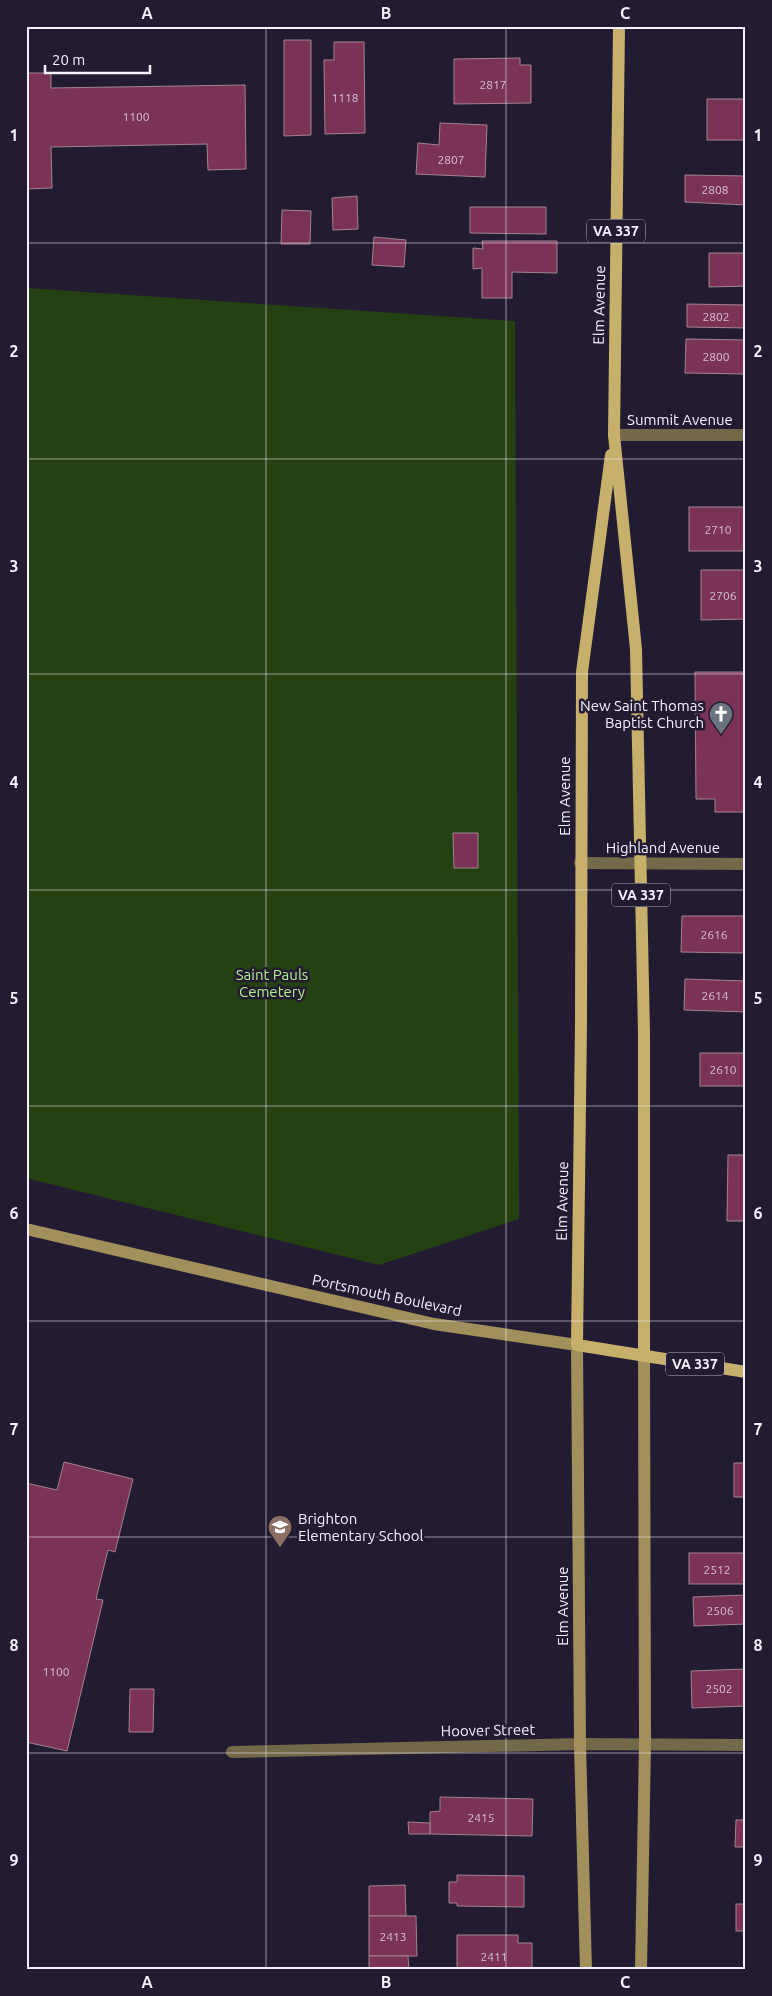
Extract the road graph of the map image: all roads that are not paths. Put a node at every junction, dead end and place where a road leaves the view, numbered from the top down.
1 (619, 26) edge
2 (614, 435) junction
3 (746, 435) edge
4 (580, 863) junction
5 (640, 864) junction
6 (746, 864) edge
7 (26, 1229) edge
8 (577, 1346) junction
9 (644, 1356) junction
10 (746, 1372) edge
11 (580, 1744) junction
12 (645, 1744) junction
13 (746, 1745) edge
14 (232, 1752) dead end
15 (586, 1970) edge
16 (641, 1970) edge

1 - 2 main road, Elm Avenue / VA 337
2 - 3 street, Summit Avenue
2 - 4 main road, Elm Avenue / VA 337
2 - 5 main road, Elm Avenue / VA 337
4 - 5 street, Highland Avenue
4 - 8 main road, Elm Avenue / VA 337
5 - 6 street, Highland Avenue
5 - 9 main road, Elm Avenue / VA 337
7 - 8 main road, Portsmouth Boulevard
8 - 9 main road, Portsmouth Boulevard / VA 337
8 - 11 main road, Elm Avenue
9 - 10 main road, Portsmouth Boulevard / VA 337
9 - 12 main road, Elm Avenue
11 - 12 street, Hoover Street
11 - 14 street, Hoover Street
11 - 15 main road, Elm Avenue
12 - 13 street, Hoover Street
12 - 16 main road, Elm Avenue

